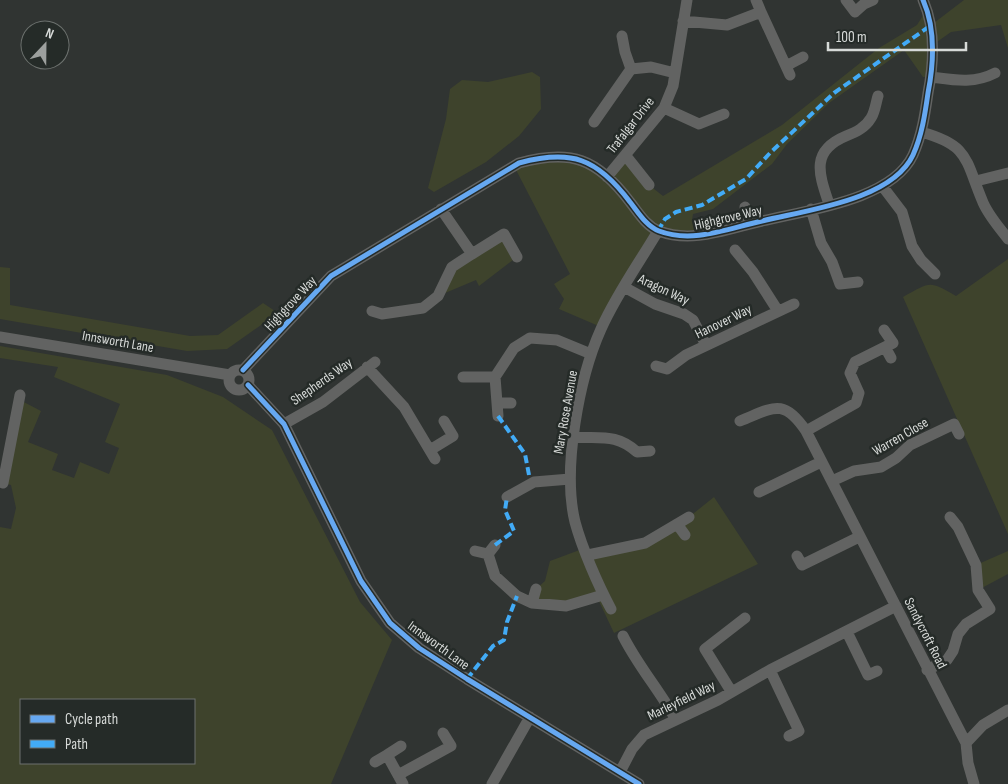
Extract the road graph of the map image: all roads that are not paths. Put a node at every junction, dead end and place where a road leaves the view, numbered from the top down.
1 (687, 0) edge
2 (756, 0) edge
3 (846, 0) edge
4 (873, 0) edge
5 (925, 5) edge
6 (761, 12) junction
7 (683, 21) junction
8 (622, 36) dead end
9 (803, 57) dead end
10 (631, 69) junction
11 (675, 73) junction
12 (995, 74) dead end
13 (931, 77) junction
14 (878, 96) dead end
15 (664, 108) junction
16 (724, 114) dead end
17 (601, 118) dead end
18 (921, 132) junction
19 (626, 156) junction
20 (1008, 173) edge
21 (607, 177) junction
22 (976, 180) junction
23 (649, 185) dead end
24 (883, 187) junction
25 (829, 204) junction
26 (745, 207) dead end
27 (441, 209) junction
28 (811, 209) junction
29 (749, 224) junction
30 (658, 231) junction
31 (1006, 234) edge
32 (735, 250) dead end
33 (472, 254) junction
34 (517, 257) dead end
35 (932, 267) dead end
36 (858, 282) dead end
37 (624, 287) junction
38 (794, 304) dead end
39 (778, 311) junction
40 (378, 317) dead end
41 (884, 330) dead end
42 (0, 337) edge
43 (706, 345) junction
44 (885, 347) junction
45 (591, 354) junction
46 (891, 358) dead end
47 (243, 370) junction
48 (665, 371) dead end
49 (230, 376) junction
50 (464, 377) dead end
51 (495, 377) junction
52 (248, 385) junction
53 (20, 395) dead end
54 (497, 403) junction
55 (511, 403) dead end
56 (498, 416) dead end
57 (444, 421) dead end
58 (746, 422) dead end
59 (284, 424) junction
60 (954, 425) dead end
61 (806, 431) junction
62 (574, 437) junction
63 (650, 451) dead end
64 (821, 462) junction
65 (570, 479) junction
66 (832, 481) junction
67 (0, 482) edge
68 (763, 486) dead end
69 (507, 497) dead end
70 (689, 517) dead end
71 (950, 517) dead end
72 (677, 524) junction
73 (685, 535) dead end
74 (859, 537) junction
75 (475, 550) dead end
76 (588, 555) junction
77 (797, 556) dead end
78 (536, 589) dead end
79 (604, 595) junction
80 (532, 603) junction
81 (896, 606) junction
82 (611, 609) dead end
83 (745, 618) dead end
84 (847, 632) junction
85 (629, 641) dead end
86 (770, 670) junction
87 (927, 670) junction
88 (868, 675) dead end
89 (731, 692) junction
90 (1008, 710) edge
91 (530, 717) junction
92 (676, 720) junction
93 (443, 733) dead end
94 (789, 736) dead end
95 (966, 743) junction
96 (401, 746) dead end
97 (387, 755) junction
98 (375, 762) dead end
99 (620, 772) junction
100 (400, 779) edge
101 (492, 784) edge
102 (637, 784) edge
103 (974, 784) edge

1 - 7 street, Trafalgar Drive
2 - 6 street
3 - 4 street
5 - 13 street, Highgrove Way
6 - 7 street
6 - 9 street
7 - 11 street, Trafalgar Drive
8 - 10 street
10 - 11 street
10 - 17 street
11 - 15 street, Trafalgar Drive
12 - 13 street
13 - 18 street, Highgrove Way
14 - 25 street
15 - 16 street
15 - 19 street, Trafalgar Drive
18 - 22 street
18 - 24 street, Highgrove Way
19 - 21 street, Trafalgar Drive
19 - 23 street
20 - 22 street
21 - 27 street, Highgrove Way
21 - 30 street, Highgrove Way
22 - 31 street
24 - 25 street, Highgrove Way
24 - 35 street
25 - 28 street, Highgrove Way
26 - 29 street, Highgrove Way
27 - 33 street
27 - 47 street, Highgrove Way
28 - 29 street, Highgrove Way
28 - 36 street
29 - 30 street, Highgrove Way
30 - 37 street, Mary Rose Avenue
32 - 39 street
33 - 34 street
33 - 40 street
37 - 43 street, Aragon Way
37 - 45 street, Mary Rose Avenue
38 - 39 street, Hanover Way
39 - 43 street, Hanover Way
41 - 44 street
42 - 49 street, Innsworth Lane
43 - 48 street, Hanover Way
44 - 46 street
44 - 61 street
45 - 51 street
45 - 62 street, Mary Rose Avenue
47 - 49 street
47 - 52 street
49 - 52 street
50 - 51 street
51 - 54 street
52 - 59 street, Innsworth Lane
53 - 67 street
54 - 55 street
54 - 56 street
57 - 59 street, Shepherds Way
58 - 61 street, Sandycroft Road
59 - 91 street, Innsworth Lane
60 - 66 street, Warren Close
61 - 64 street, Sandycroft Road
62 - 63 street
62 - 65 street, Mary Rose Avenue
64 - 66 street, Sandycroft Road
64 - 68 street
65 - 69 street
65 - 76 street, Mary Rose Avenue
66 - 74 street, Sandycroft Road
70 - 72 street
71 - 87 street
72 - 73 street
72 - 76 street
74 - 77 street
74 - 81 street, Sandycroft Road
75 - 80 street
76 - 79 street, Mary Rose Avenue
78 - 80 street
79 - 80 street
79 - 82 street, Mary Rose Avenue
81 - 84 street, Marleyfield Way
81 - 87 street, Sandycroft Road
83 - 89 street
84 - 86 street, Marleyfield Way
84 - 88 street
85 - 92 street
86 - 89 street, Marleyfield Way
86 - 94 street
87 - 95 street, Sandycroft Road
89 - 92 street, Marleyfield Way
90 - 95 street
91 - 99 street, Innsworth Lane
91 - 101 street
92 - 99 street, Marleyfield Way
93 - 100 street
95 - 103 street, Sandycroft Road
96 - 97 street
97 - 98 street
97 - 100 street
99 - 102 street, Innsworth Lane

